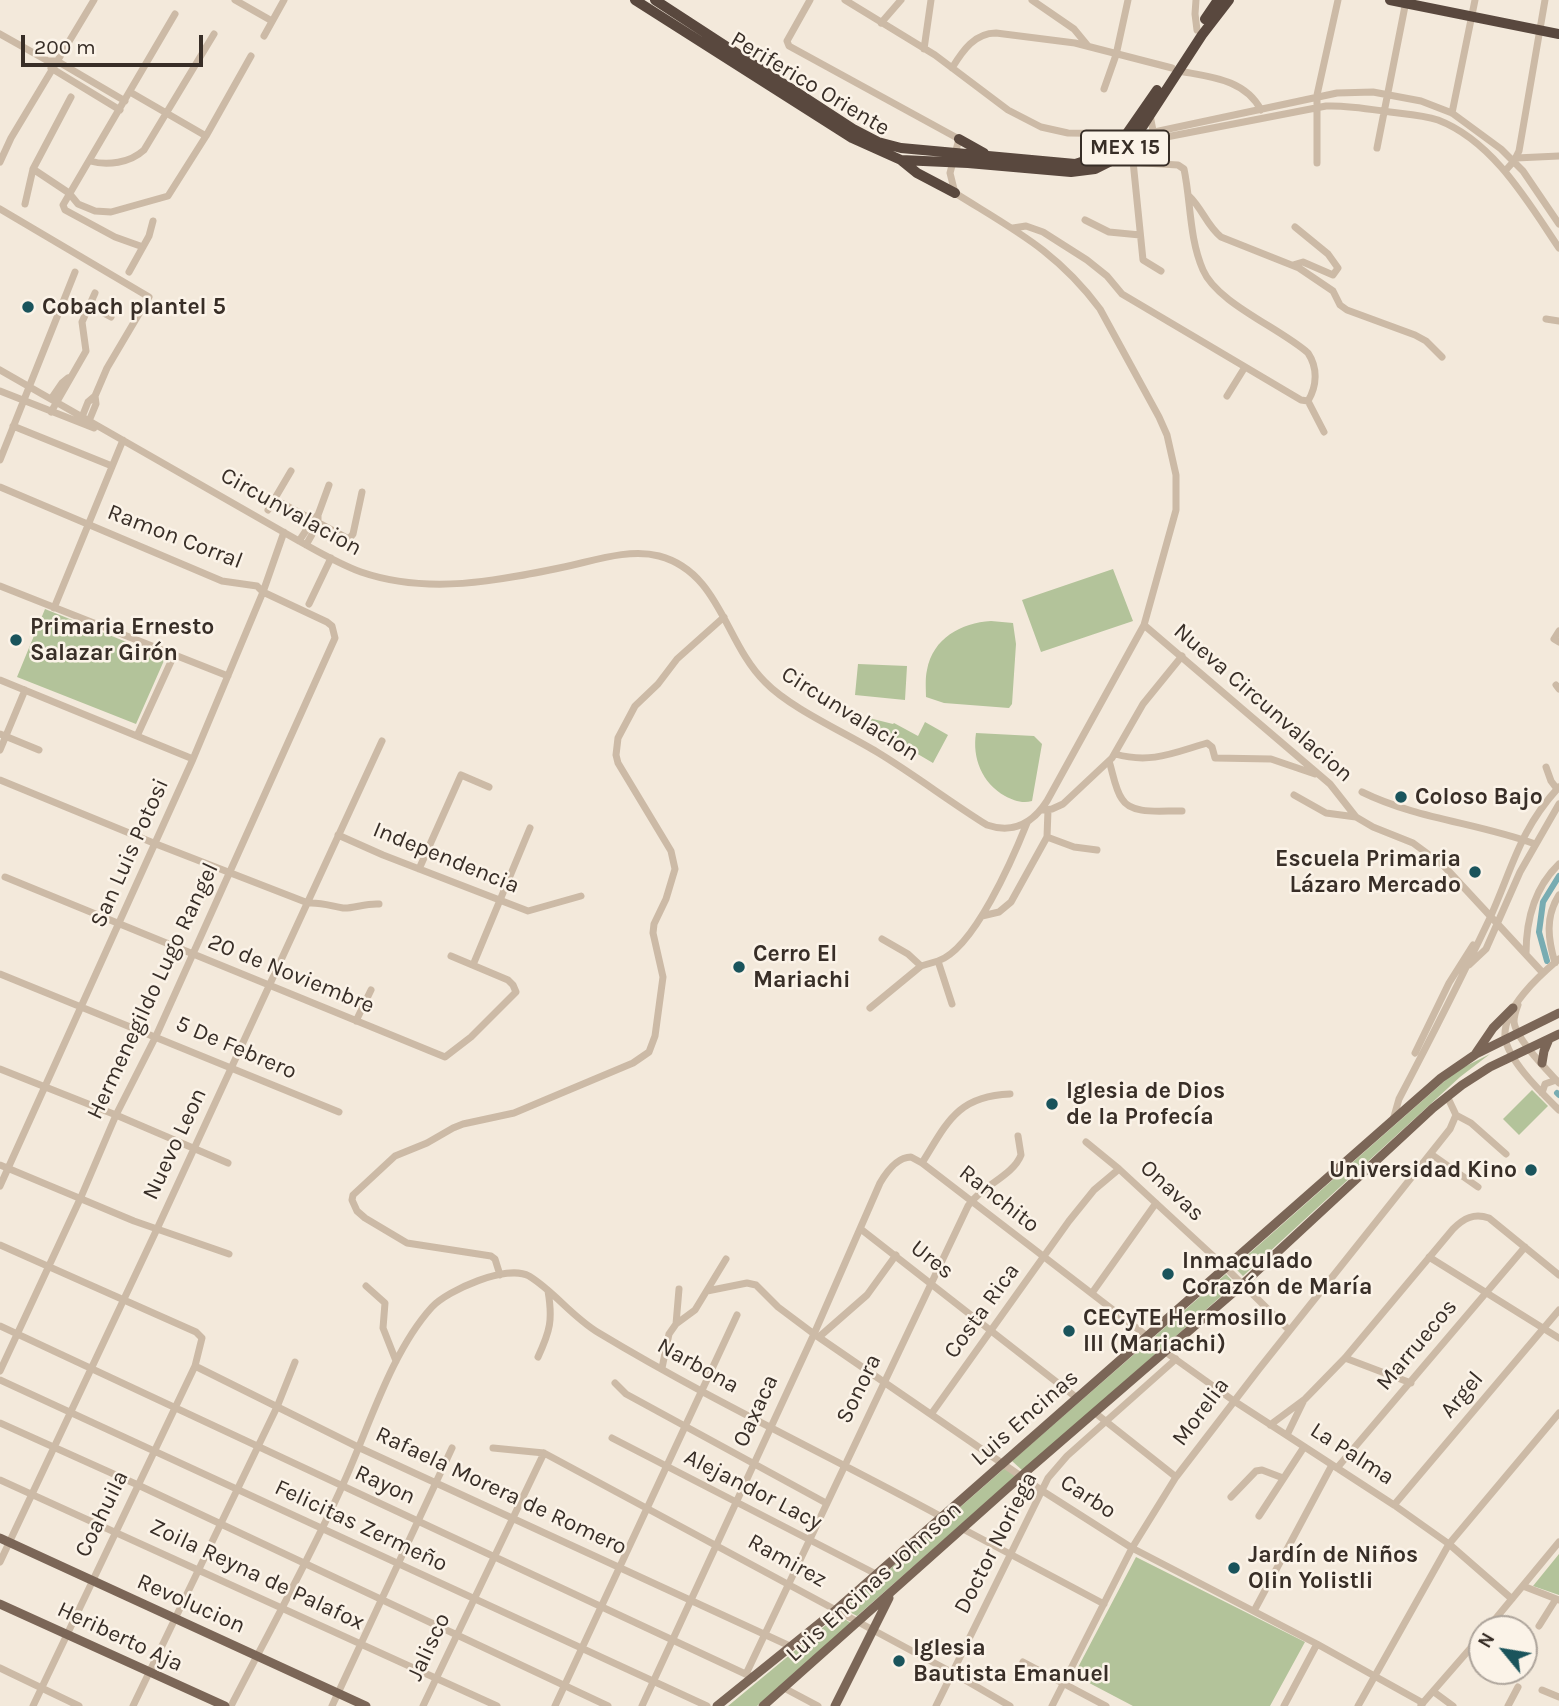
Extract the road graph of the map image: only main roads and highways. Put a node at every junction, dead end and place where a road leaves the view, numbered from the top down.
1 (635, 0) edge
2 (655, 0) edge
3 (1218, 0) edge
4 (1229, 0) edge
5 (1390, 0) edge
6 (1406, 1) edge
7 (1559, 34) edge
8 (1175, 69) junction
9 (1127, 136) junction
10 (959, 139) road end
11 (989, 156) junction
12 (953, 157) junction
13 (901, 160) junction
14 (955, 193) road end
15 (1513, 1008) road end
16 (1559, 1013) edge
17 (1559, 1034) edge
18 (1549, 1039) junction
19 (1476, 1054) junction
20 (1542, 1063) road end
21 (5, 1540) edge
22 (892, 1593) junction
23 (0, 1604) edge
24 (225, 1706) edge
25 (366, 1706) edge
26 (718, 1706) edge
27 (763, 1706) edge
28 (835, 1706) edge

1 - 13 highway, Periferico Oriente / MEX 15
2 - 12 highway, Periferico Oriente / MEX 15
3 - 8 highway, Periferico Oriente / MEX 15
4 - 8 highway, Periferico Oriente / MEX 15
5 - 6 highway
6 - 7 highway
8 - 9 highway, Periferico Oriente / MEX 15
8 - 9 highway, Periferico Oriente / MEX 15
9 - 11 highway, Periferico Oriente / MEX 15
9 - 12 highway, Periferico Oriente / MEX 15
10 - 11 highway
11 - 12 highway, Periferico Oriente / MEX 15
12 - 13 highway, Periferico Oriente / MEX 15
13 - 14 highway
15 - 19 main road
16 - 19 main road, Luis Encinas
17 - 18 main road, Luis Encinas Johnson
18 - 20 main road
18 - 22 main road, Luis Encinas Johnson
19 - 26 main road, Luis Encinas
21 - 25 main road, Revolucion
22 - 27 main road, Luis Encinas Johnson
22 - 28 main road
23 - 24 main road, Heriberto Aja

